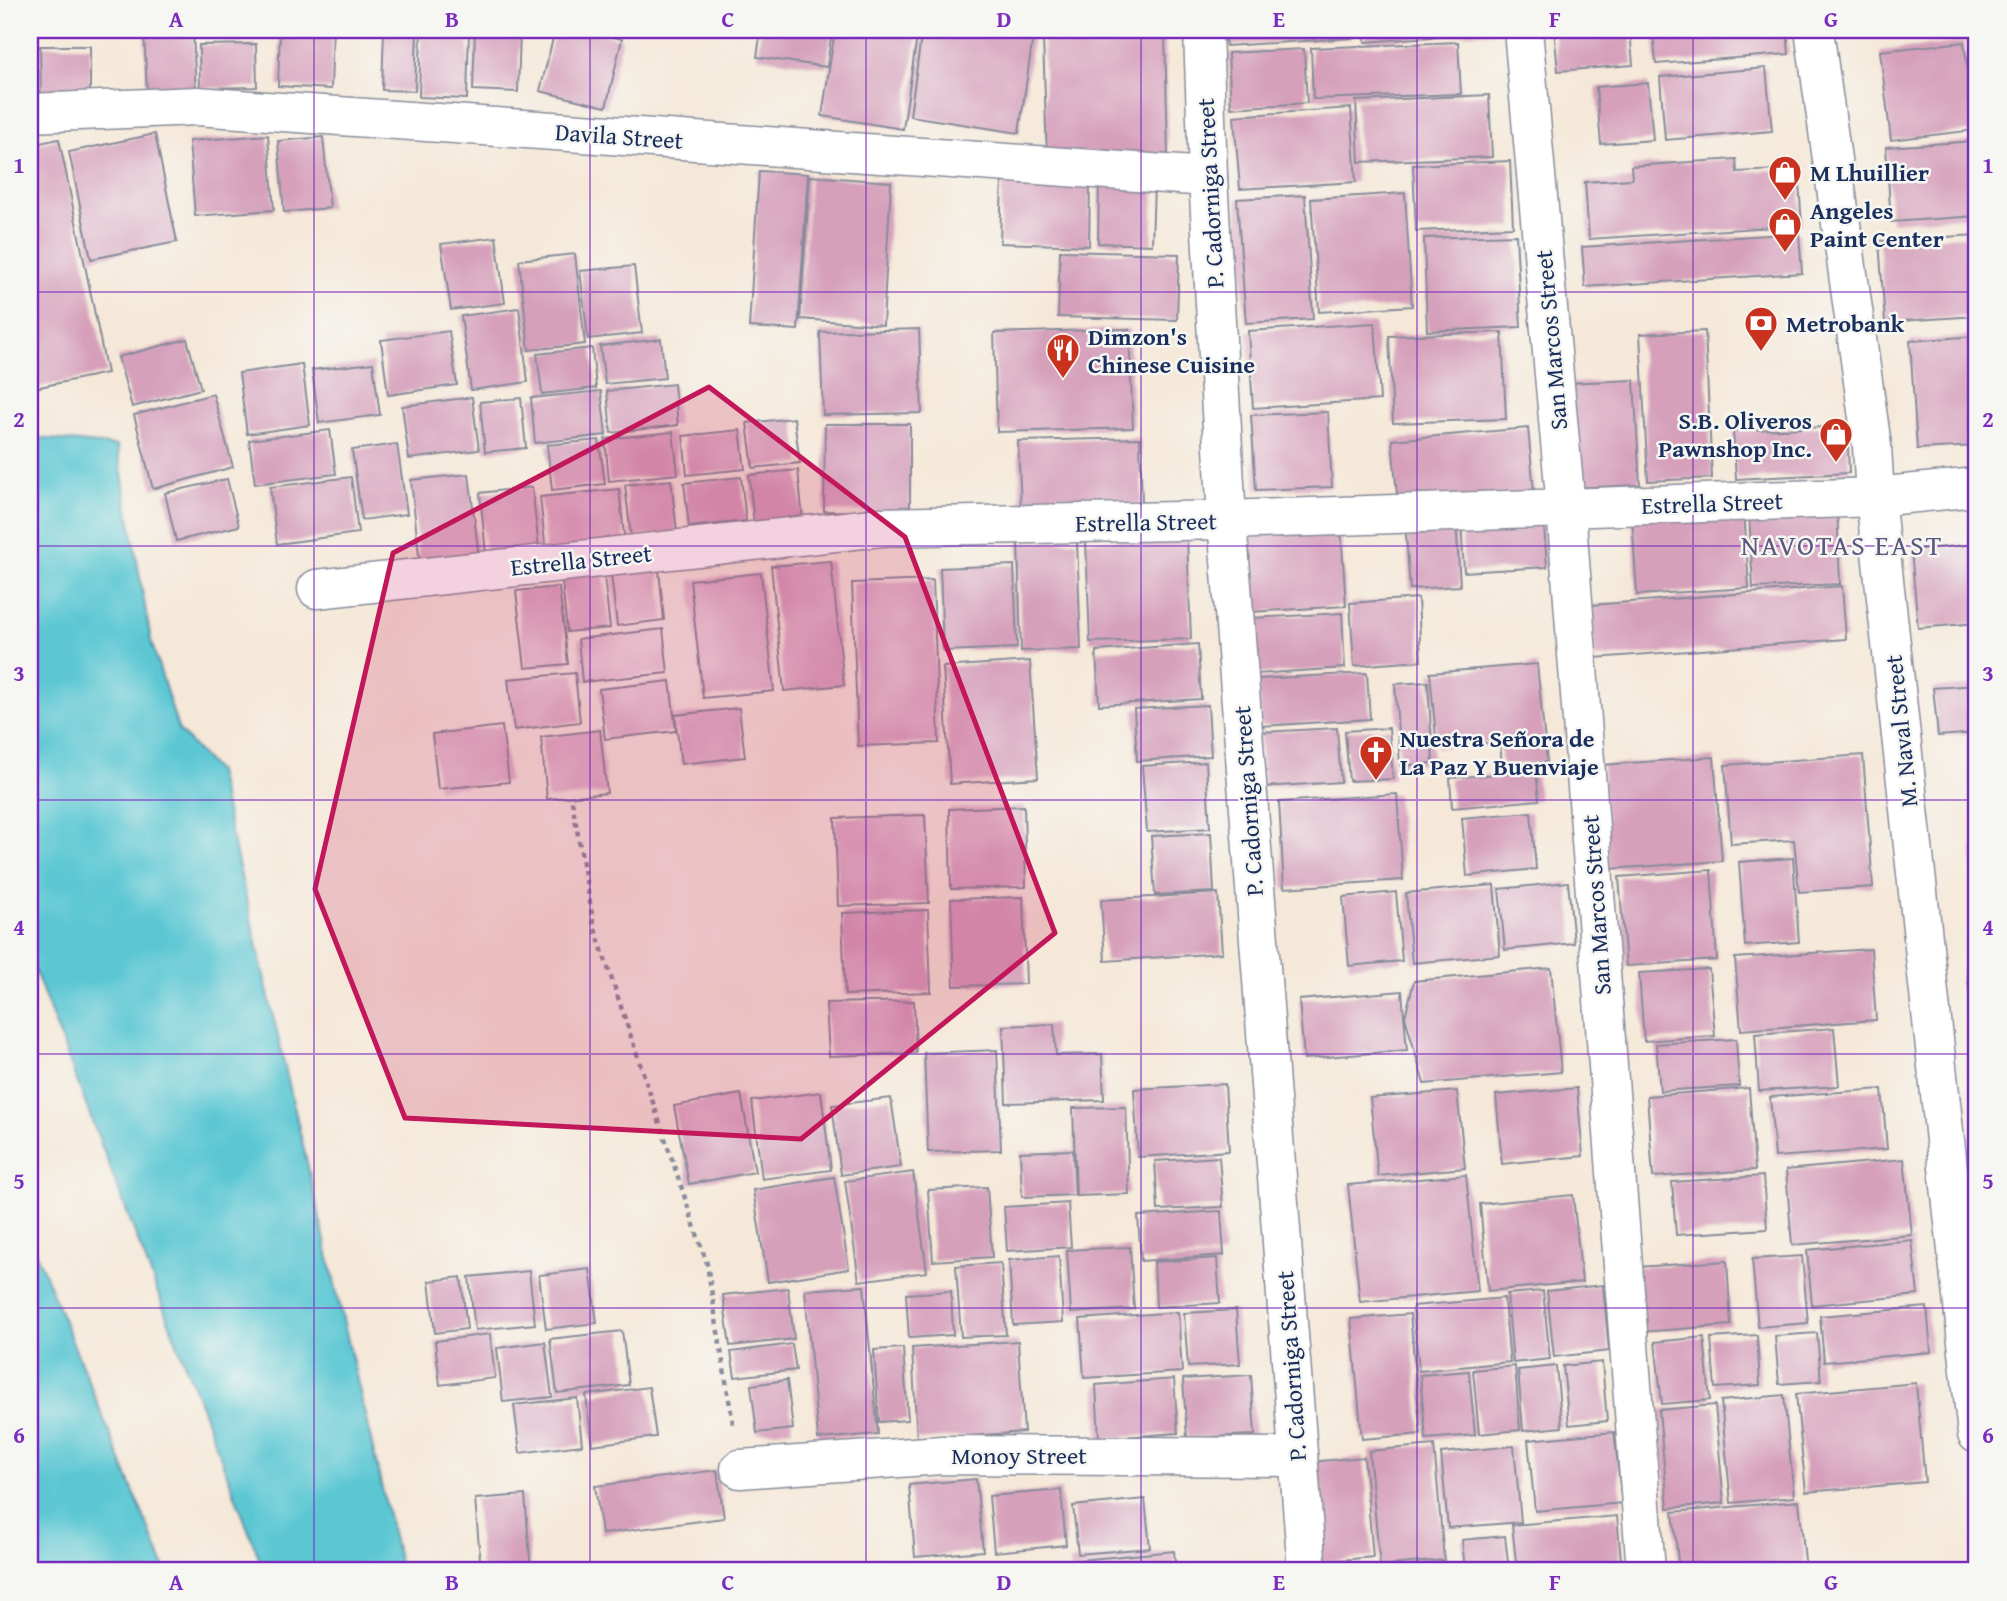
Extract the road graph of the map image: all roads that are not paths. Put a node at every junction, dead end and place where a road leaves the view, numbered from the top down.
1 (1203, 30) edge
2 (1523, 30) edge
3 (1814, 30) edge
4 (30, 113) edge
5 (1208, 177) junction
6 (1977, 487) edge
7 (1875, 497) junction
8 (1566, 508) junction
9 (1227, 520) junction
10 (317, 589) dead end
11 (1977, 1434) edge
12 (1298, 1457) junction
13 (740, 1469) road end
14 (1307, 1571) edge
15 (1646, 1571) edge

1 - 5 street, P. Cadorniga Street
2 - 8 street, San Marcos Street
3 - 7 street, M. Naval Street
4 - 5 street, Davila Street
5 - 9 street, P. Cadorniga Street
6 - 7 street, Estrella Street
7 - 8 street, Estrella Street
7 - 11 street, M. Naval Street
8 - 9 street, Estrella Street
8 - 15 street, San Marcos Street
9 - 10 street, Estrella Street
9 - 12 street, P. Cadorniga Street
12 - 13 street, Monoy Street
12 - 14 street, P. Cadorniga Street

